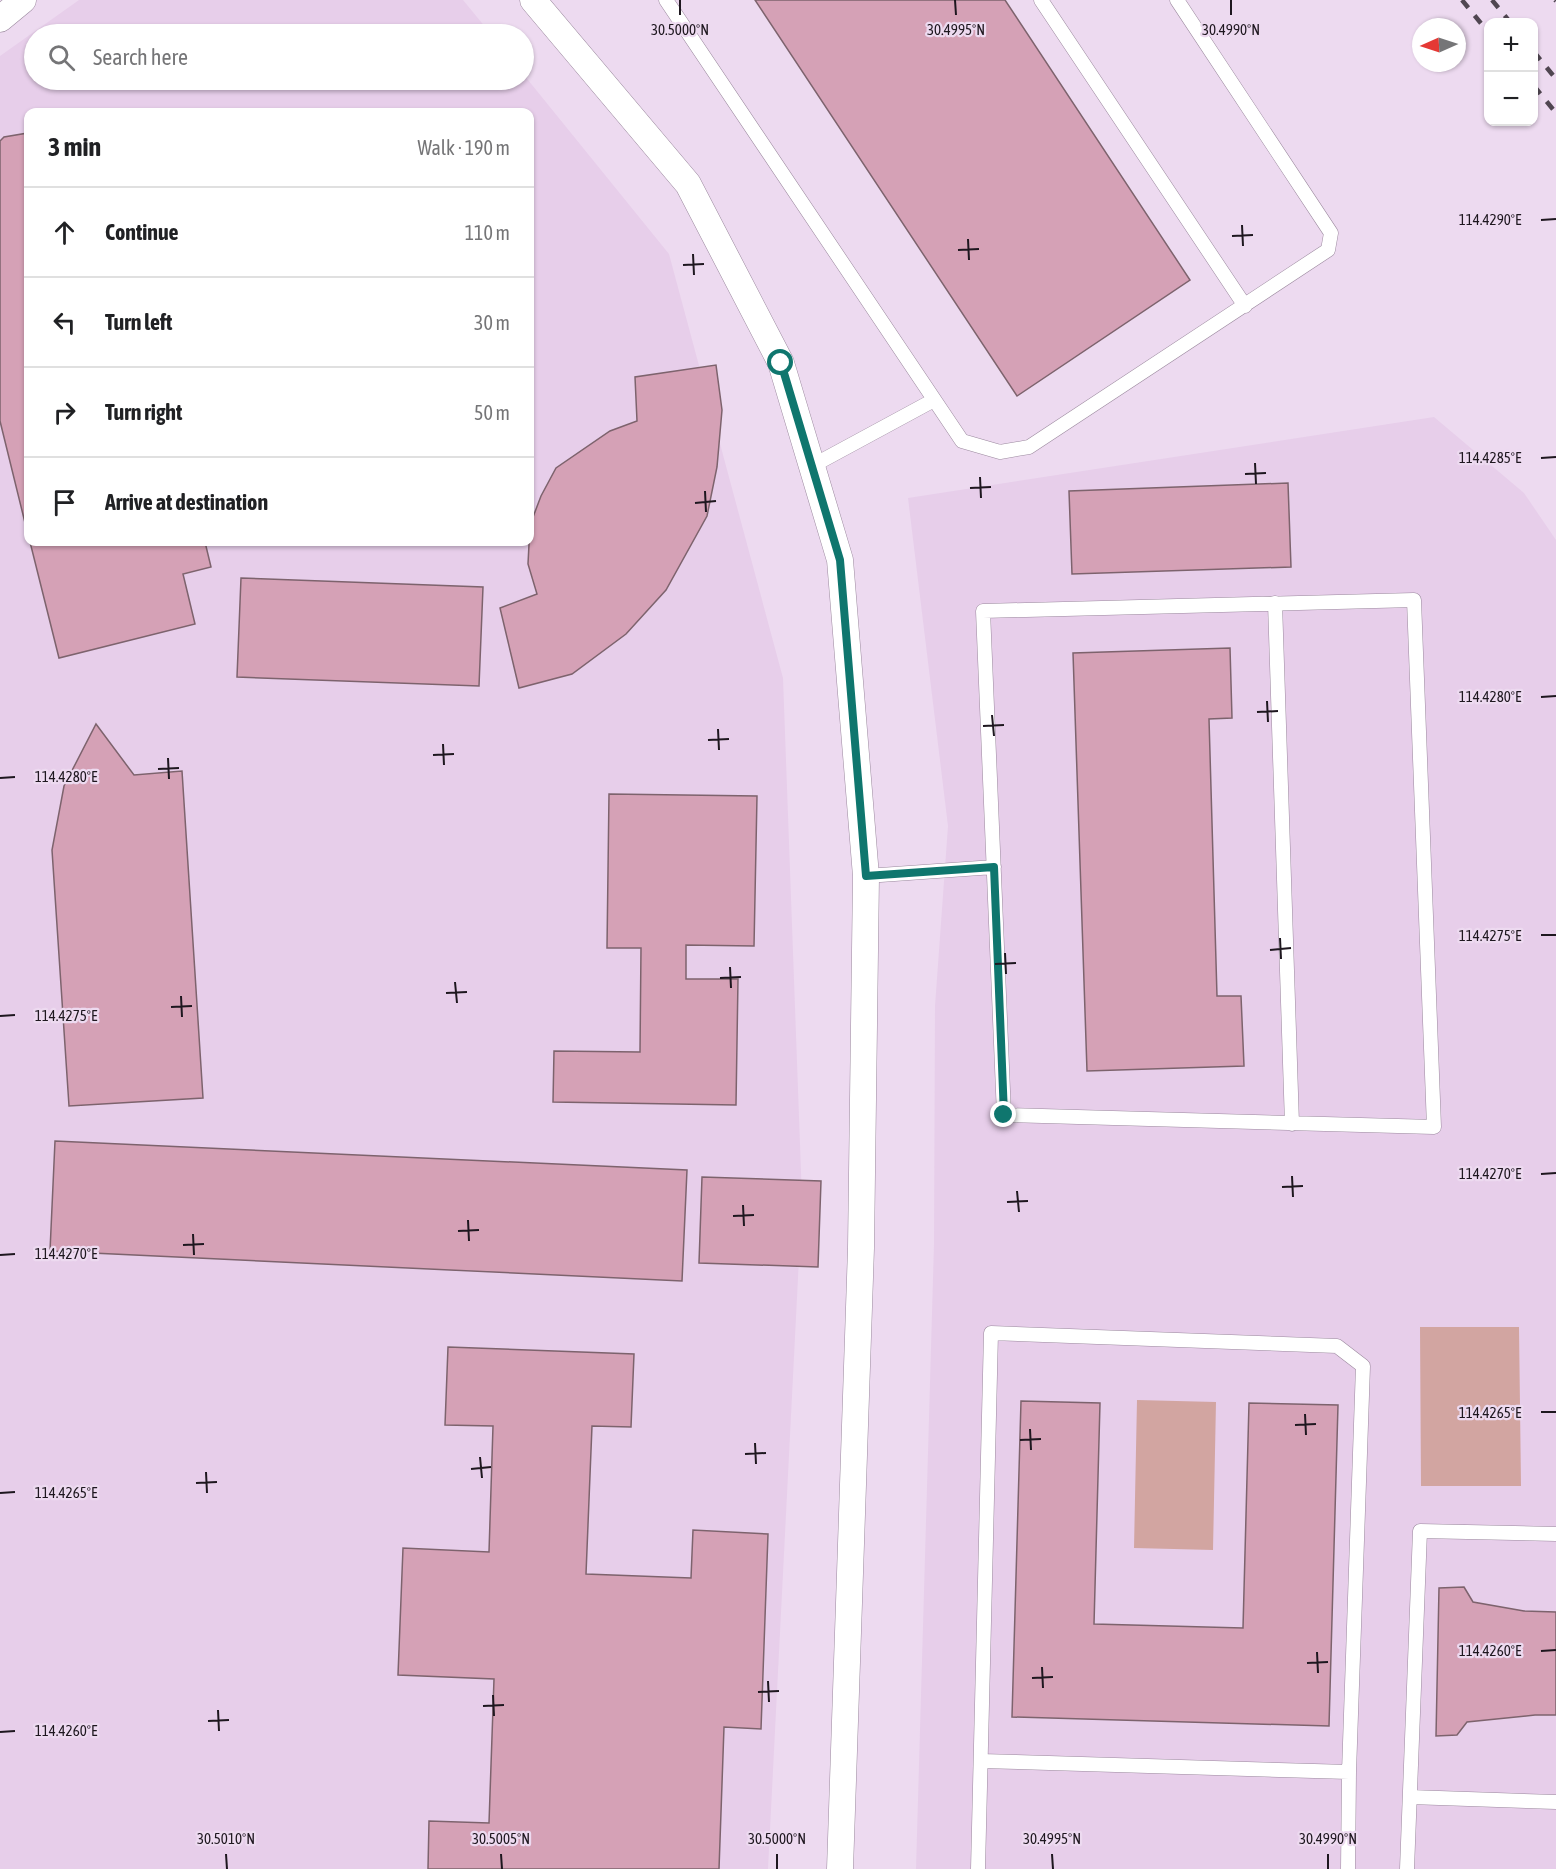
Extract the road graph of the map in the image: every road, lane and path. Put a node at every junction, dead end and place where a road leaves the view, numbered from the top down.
1 (23, 0) edge
2 (533, 0) edge
3 (666, 0) edge
4 (1041, 0) edge
5 (1177, 0) edge
6 (0, 19) edge
7 (1245, 306) junction
8 (934, 400) junction
9 (812, 466) junction
10 (1275, 603) junction
11 (994, 867) junction
12 (866, 876) junction
13 (1292, 1124) junction
14 (1556, 1534) edge
15 (981, 1761) junction
16 (1349, 1772) junction
17 (1410, 1797) junction
18 (1556, 1802) edge
19 (840, 1869) edge
20 (978, 1869) edge
21 (1348, 1869) edge
22 (1407, 1869) edge

1 - 6 street
2 - 9 street
3 - 8 lane
4 - 7 lane
5 - 7 lane
7 - 8 lane
8 - 9 lane
9 - 12 street
10 - 11 lane
10 - 13 lane
10 - 13 lane
11 - 12 lane
11 - 13 lane
12 - 19 street
14 - 17 lane
15 - 16 lane
15 - 16 lane
15 - 20 lane
16 - 21 lane
17 - 18 lane
17 - 22 lane

